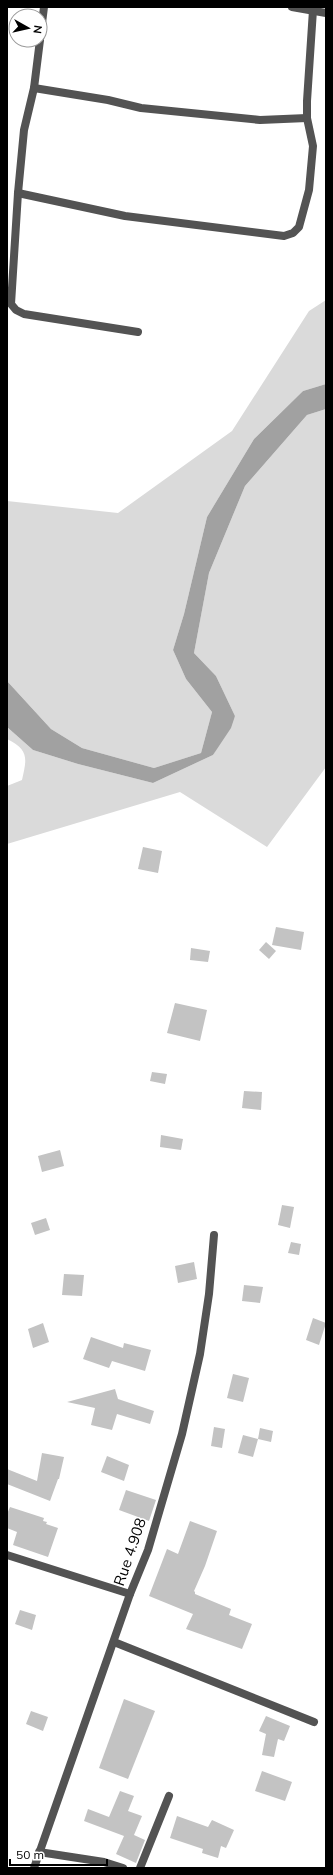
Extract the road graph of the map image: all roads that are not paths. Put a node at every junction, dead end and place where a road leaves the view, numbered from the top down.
1 (292, 7) edge
2 (313, 10) junction
3 (326, 13) edge
4 (39, 48) edge
5 (34, 88) junction
6 (307, 118) junction
7 (18, 194) junction
8 (138, 332) dead end
9 (214, 1235) dead end
10 (7, 1555) edge
11 (130, 1594) junction
12 (114, 1642) junction
13 (314, 1722) dead end
14 (169, 1796) dead end
15 (39, 1852) junction
16 (34, 1868) edge
17 (123, 1868) edge
18 (140, 1868) edge

1 - 2 street
2 - 3 street
2 - 6 street
4 - 5 street
5 - 6 street
5 - 7 street
6 - 7 street
7 - 8 street
9 - 11 street, Rue 4.908
10 - 11 street
11 - 12 street, Rue 4.908
12 - 13 street
12 - 15 street, Rue 4.908
14 - 18 street
15 - 16 street, Rue 4.908
15 - 17 street

